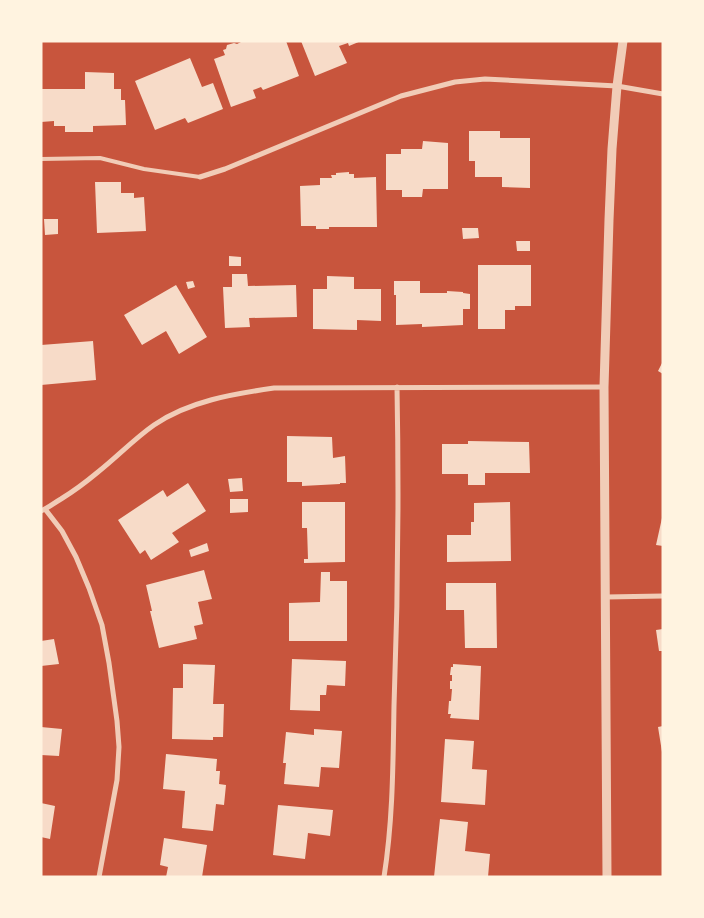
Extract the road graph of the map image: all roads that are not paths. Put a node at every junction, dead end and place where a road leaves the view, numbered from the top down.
1 (623, 41) edge
2 (617, 86) junction
3 (663, 94) edge
4 (41, 159) edge
5 (200, 177) joint
6 (604, 386) junction
7 (397, 387) junction
8 (43, 510) edge
9 (663, 596) edge
10 (606, 597) junction
11 (99, 877) edge
12 (384, 877) edge
13 (607, 877) edge

1 - 2 street
2 - 3 street
2 - 5 street
2 - 6 street
4 - 5 lane
6 - 7 street
6 - 10 street
7 - 8 street
7 - 12 street
8 - 11 street
9 - 10 street
10 - 13 street

